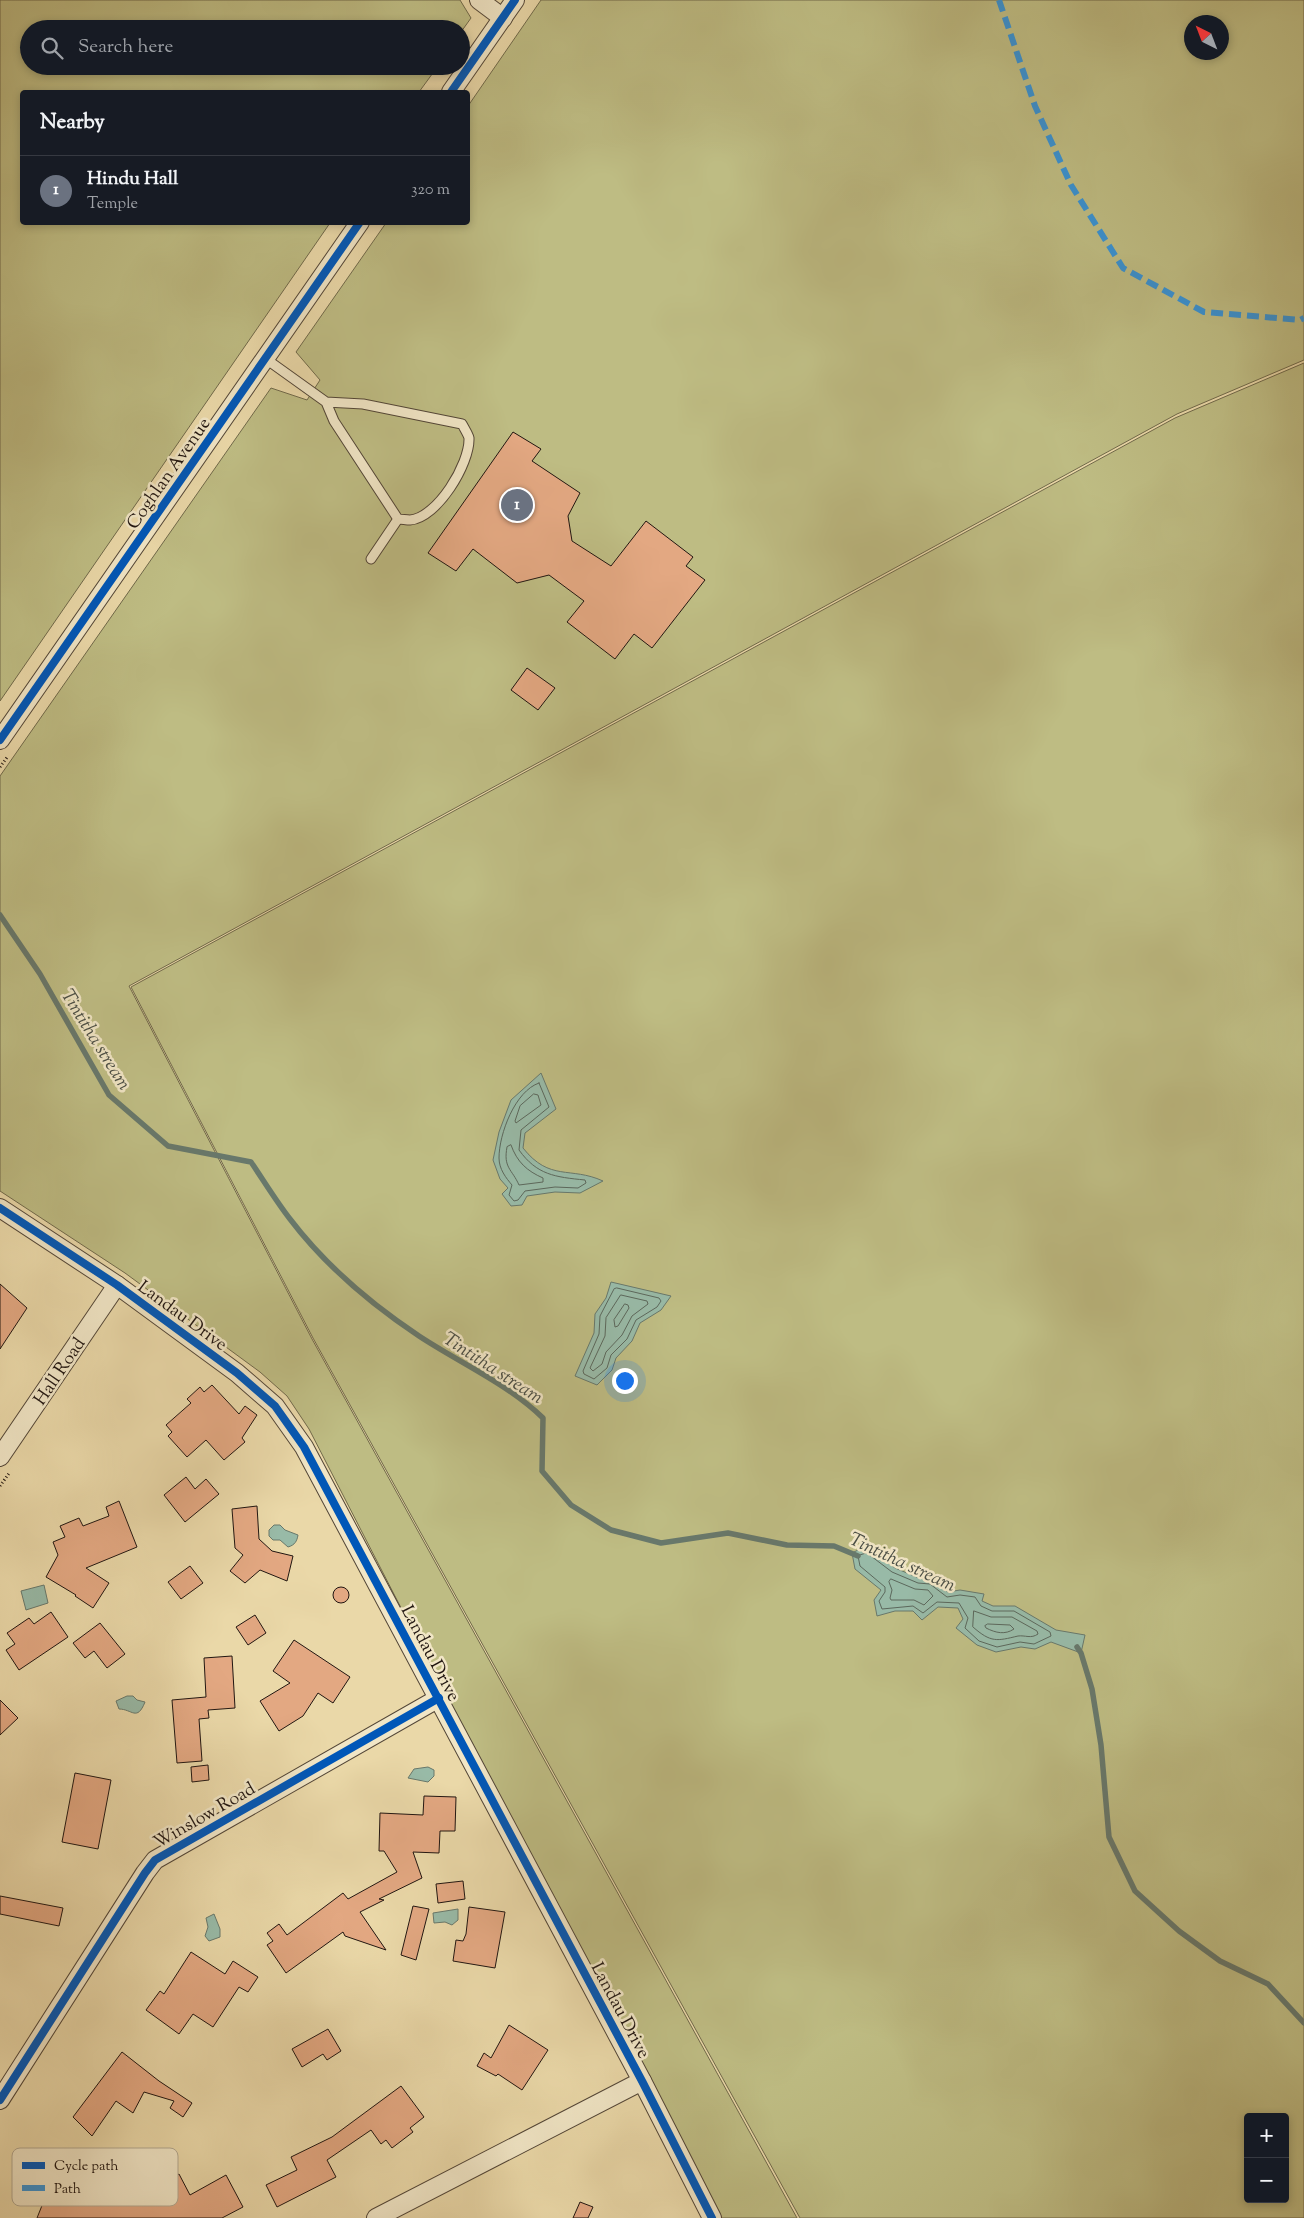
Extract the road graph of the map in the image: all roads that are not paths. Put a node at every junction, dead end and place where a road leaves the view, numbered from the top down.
1 (479, 0) edge
2 (515, 0) edge
3 (503, 18) junction
4 (470, 65) edge
5 (463, 75) edge
6 (452, 90) edge
7 (358, 225) edge
8 (266, 359) junction
9 (326, 402) junction
10 (398, 519) junction
11 (371, 559) dead end
12 (0, 740) edge
13 (0, 1208) edge
14 (117, 1285) junction
15 (0, 1457) edge
16 (439, 1698) junction
17 (642, 2081) junction
18 (0, 2100) edge
19 (376, 2218) edge
20 (712, 2218) edge

1 - 3 street
2 - 3 street
3 - 4 street
5 - 6 street
7 - 8 street, Coghlan Avenue
8 - 9 lane
8 - 12 street, Coghlan Avenue
9 - 10 lane
9 - 10 lane
10 - 11 lane
13 - 14 street, Landau Drive
14 - 15 street, Hall Road
14 - 16 street, Landau Drive
16 - 17 street, Landau Drive
16 - 18 street, Winslow Road
17 - 19 street
17 - 20 street, Landau Drive

